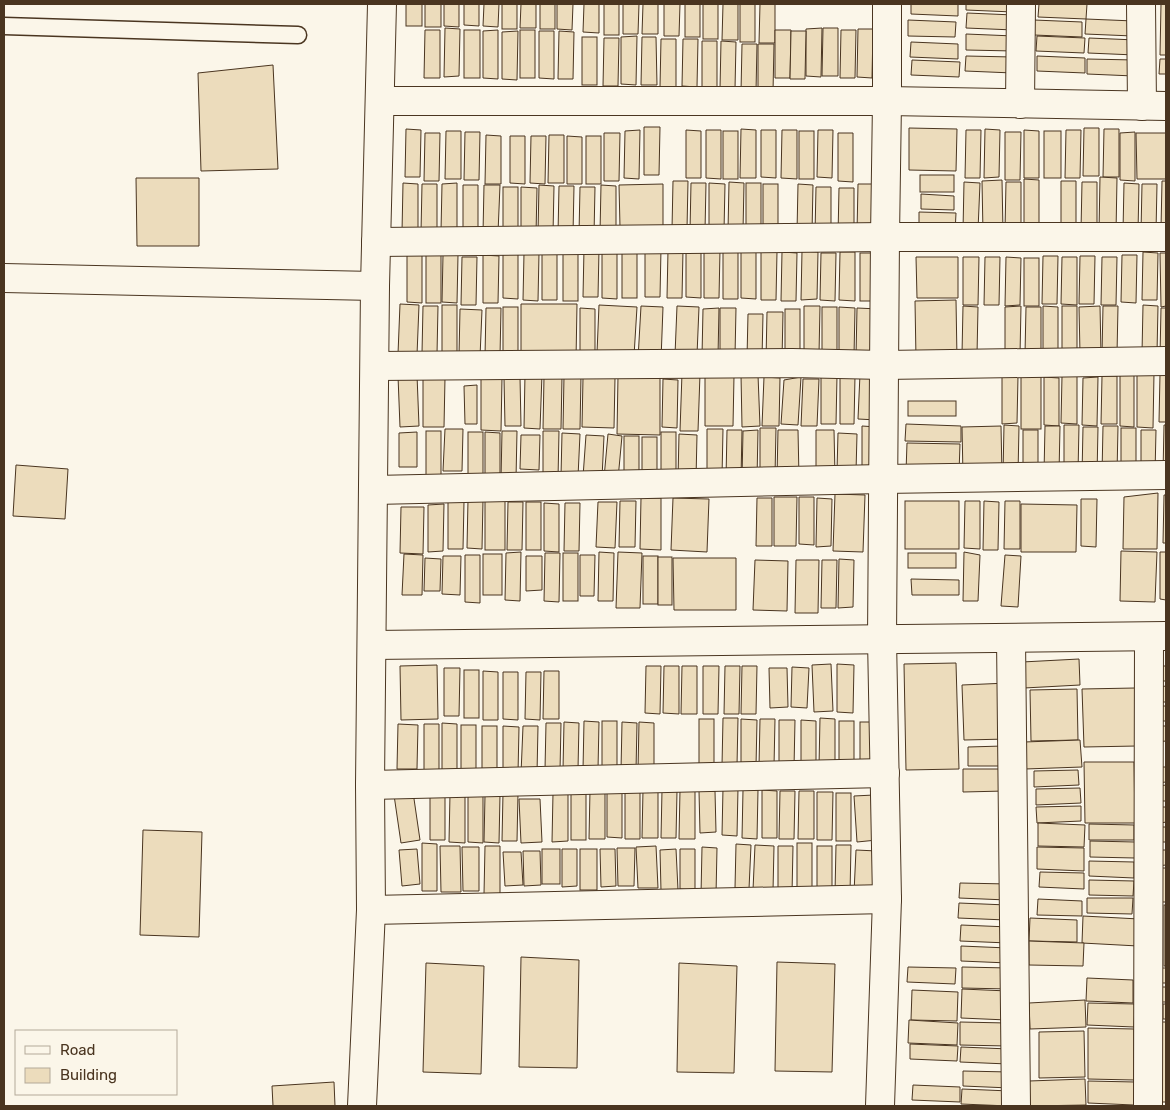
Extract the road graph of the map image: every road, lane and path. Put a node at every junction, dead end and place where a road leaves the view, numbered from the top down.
1 (382, 4) edge
2 (887, 4) edge
3 (1021, 4) edge
4 (1141, 4) edge
5 (4, 26) edge
6 (298, 34) dead end
7 (380, 101) junction
8 (887, 101) junction
9 (1020, 104) junction
10 (1154, 106) edge
11 (885, 237) junction
12 (1166, 237) edge
13 (376, 242) junction
14 (4, 278) edge
15 (375, 286) junction
16 (1166, 361) edge
17 (884, 365) junction
18 (375, 366) junction
19 (1166, 476) edge
20 (883, 479) junction
21 (374, 490) junction
22 (1158, 637) edge
23 (1011, 638) junction
24 (882, 639) junction
25 (372, 645) junction
26 (885, 772) junction
27 (370, 785) junction
28 (887, 899) junction
29 (371, 910) junction
30 (362, 1106) edge
31 (880, 1106) edge
32 (1016, 1106) edge
33 (1148, 1106) edge

1 - 7 street
2 - 8 street
3 - 9 street
4 - 10 street
5 - 6 lane
7 - 8 street
7 - 13 street
8 - 9 street
8 - 11 street
9 - 10 street
11 - 12 street
11 - 13 street
11 - 17 street
13 - 15 street
14 - 15 street
15 - 18 street
16 - 17 street
17 - 18 street
17 - 20 street
18 - 21 street
19 - 20 street
20 - 21 street
20 - 24 street
21 - 25 street
22 - 23 street
22 - 33 street
23 - 24 street
23 - 32 street
24 - 25 street
24 - 26 street
25 - 27 street
26 - 27 street
26 - 28 street
27 - 29 street
28 - 29 street
28 - 31 street
29 - 30 street

